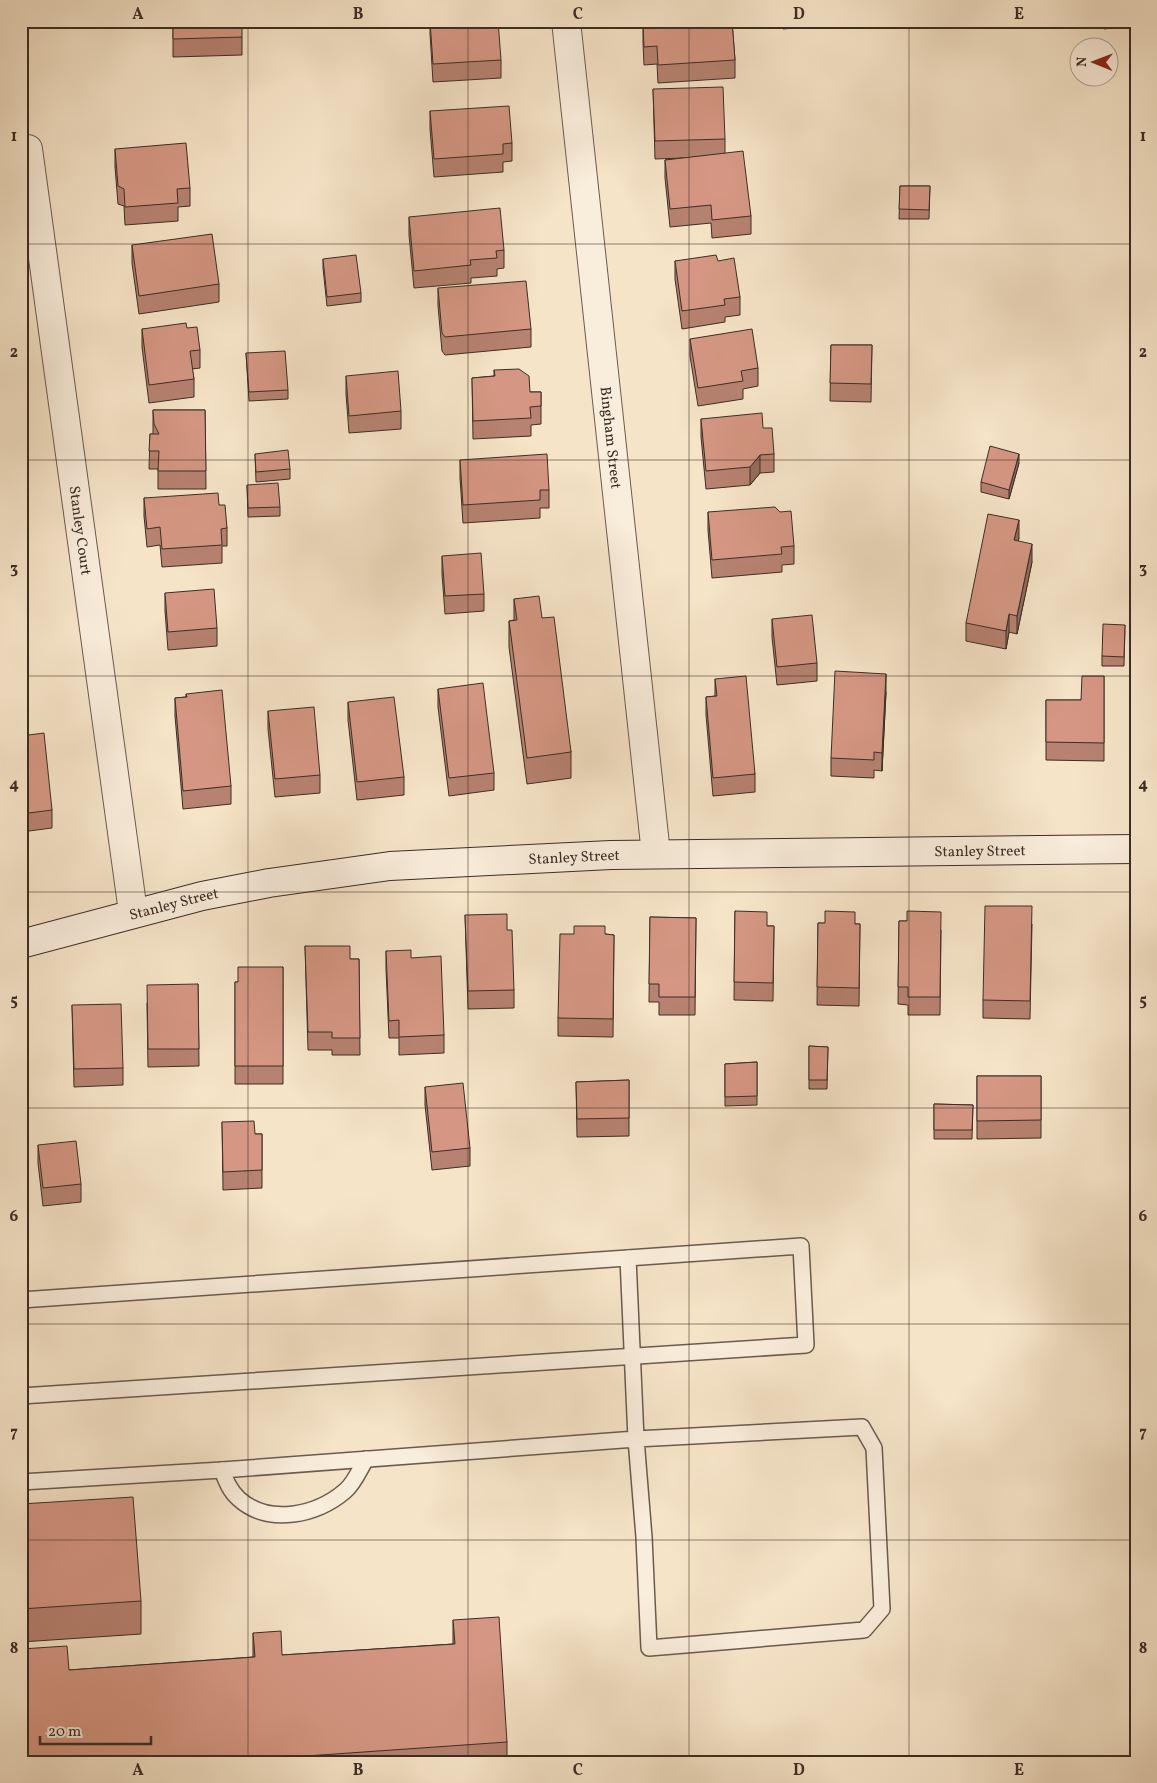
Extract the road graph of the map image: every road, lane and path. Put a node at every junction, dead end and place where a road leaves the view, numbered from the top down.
1 (566, 21) edge
2 (28, 148) dead end
3 (1136, 848) edge
4 (656, 854) junction
5 (133, 912) junction
6 (21, 944) edge
7 (628, 1258) junction
8 (21, 1300) edge
9 (632, 1356) junction
10 (21, 1396) edge
11 (636, 1439) junction
12 (366, 1459) junction
13 (222, 1470) junction
14 (21, 1482) edge

1 - 4 street, Bingham Street
2 - 5 street, Stanley Court
3 - 4 street, Stanley Street
4 - 5 street, Stanley Street
5 - 6 street, Stanley Street
7 - 8 lane
7 - 9 lane
7 - 9 lane
9 - 10 lane
9 - 11 lane
11 - 11 lane
11 - 12 lane
12 - 13 lane
12 - 13 lane
13 - 14 lane

